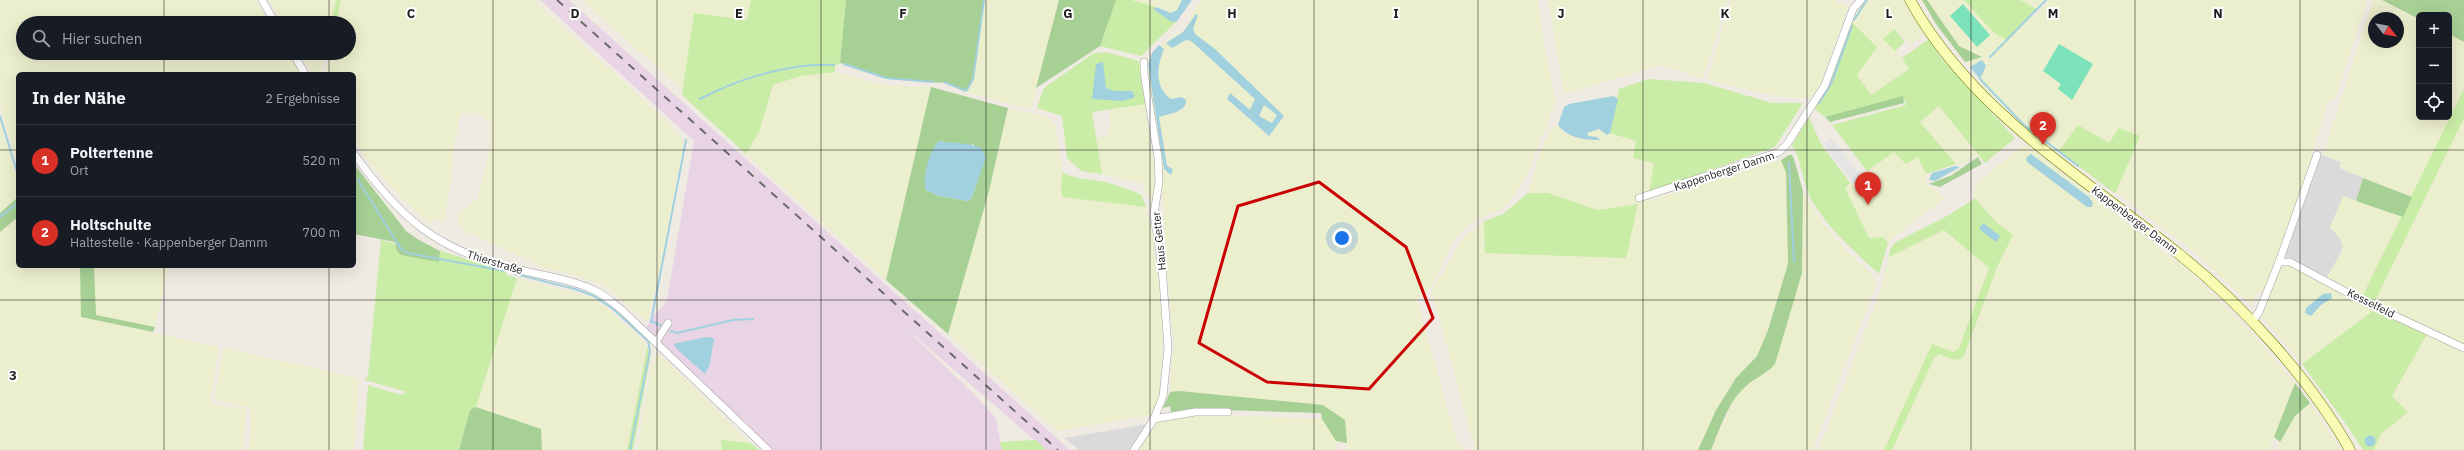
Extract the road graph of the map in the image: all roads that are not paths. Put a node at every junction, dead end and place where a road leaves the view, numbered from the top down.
1 (262, 0) edge
2 (1861, 0) edge
3 (1910, 0) edge
4 (272, 16) edge
5 (297, 60) edge
6 (1144, 62) dead end
7 (304, 72) edge
8 (2317, 155) dead end
9 (356, 157) edge
10 (1639, 198) dead end
11 (2279, 262) junction
12 (2252, 322) junction
13 (668, 323) dead end
14 (656, 342) junction
15 (2464, 348) edge
16 (1228, 412) dead end
17 (1154, 419) junction
18 (768, 450) edge
19 (1134, 450) edge
20 (2350, 450) edge

1 - 4 street
2 - 10 street, Kappenberger Damm
3 - 12 main road, Kappenberger Damm
5 - 7 street
6 - 17 street, Haus Getter
8 - 11 street
9 - 14 street, Thierstraße
11 - 12 street
11 - 15 street, Kesselfeld
12 - 20 main road, Kappenberger Damm
13 - 14 street
14 - 18 street, Thierstraße
16 - 17 street
17 - 19 street, Haus Getter

